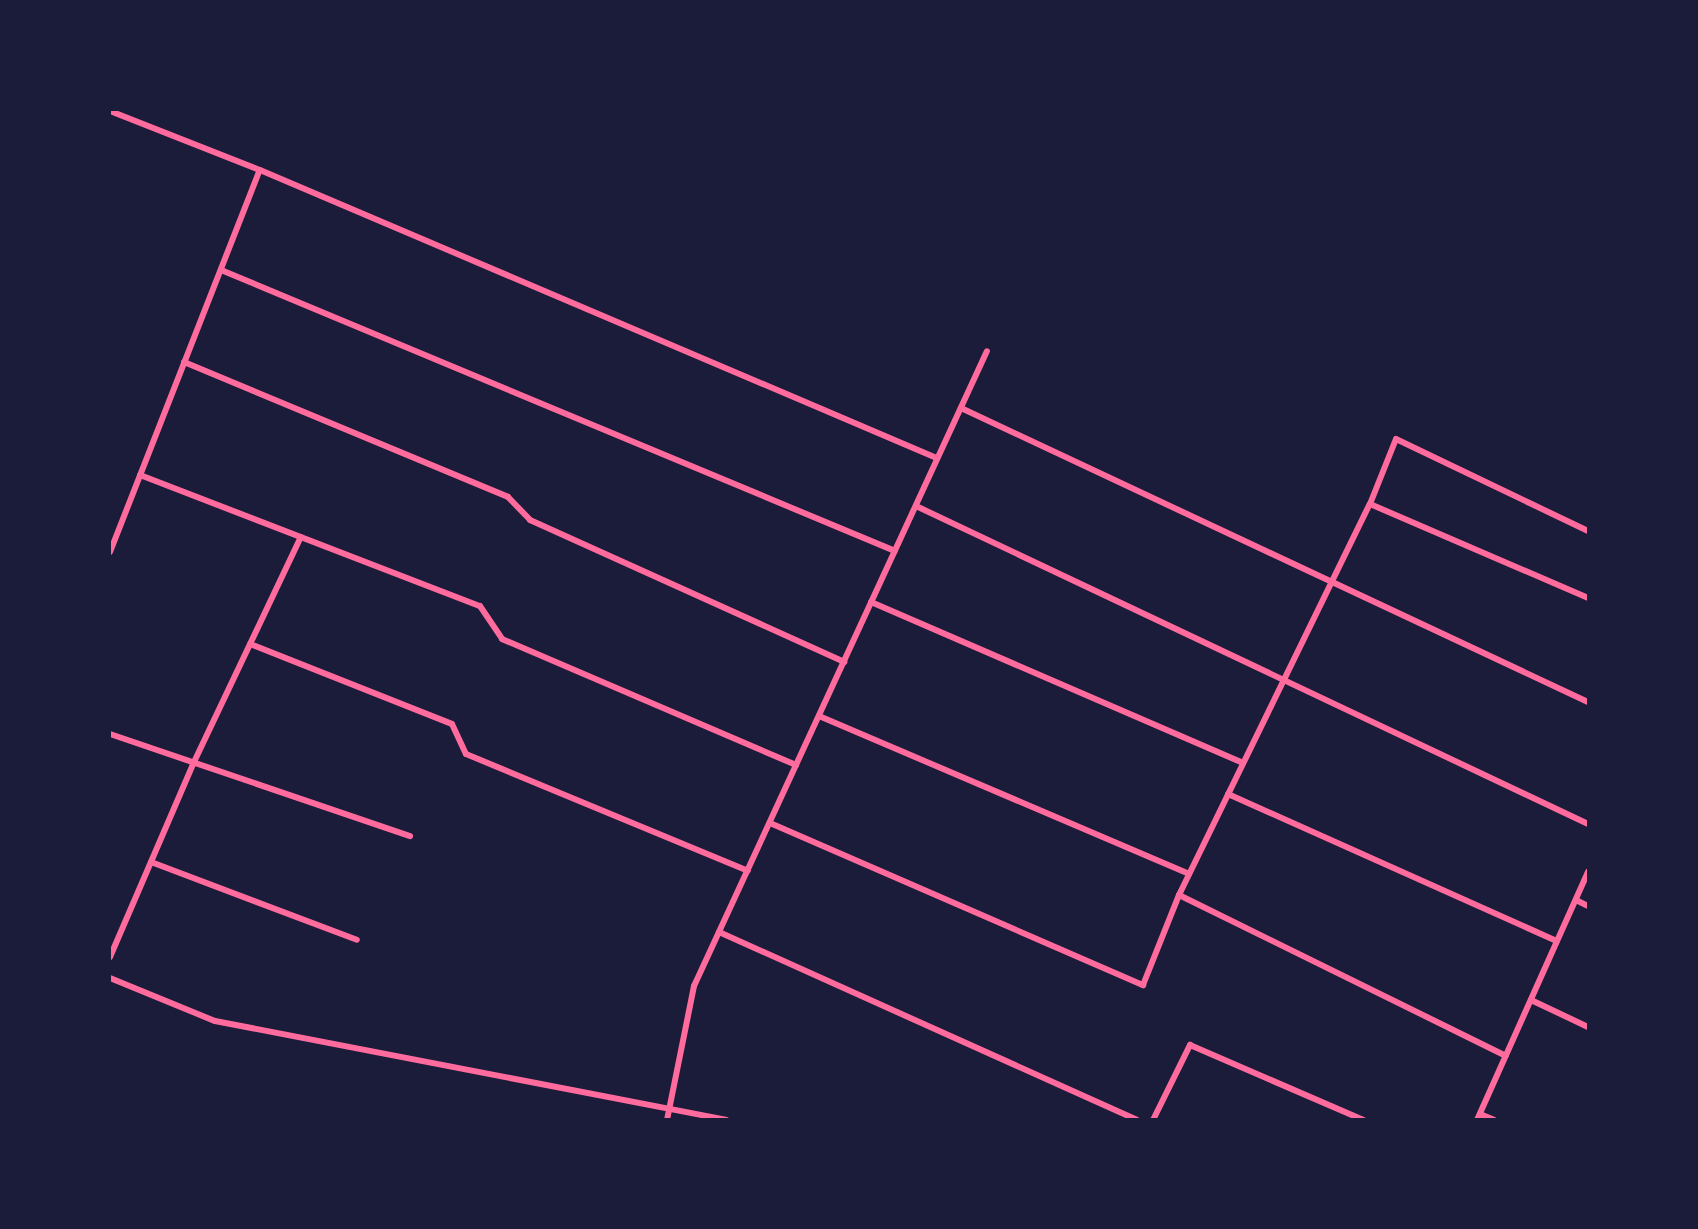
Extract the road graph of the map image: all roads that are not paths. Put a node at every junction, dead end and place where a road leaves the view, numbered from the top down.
1 (110, 111) edge
2 (260, 170) junction
3 (221, 270) junction
4 (987, 351) dead end
5 (184, 362) junction
6 (961, 408) junction
7 (937, 458) junction
8 (140, 475) junction
9 (1370, 504) junction
10 (915, 506) junction
11 (1588, 531) edge
12 (301, 537) junction
13 (895, 551) junction
14 (110, 552) edge
15 (1332, 582) junction
16 (1588, 598) edge
17 (872, 602) junction
18 (250, 644) junction
19 (844, 662) junction
20 (1284, 680) junction
21 (1588, 702) edge
22 (819, 716) junction
23 (110, 734) edge
24 (194, 762) junction
25 (1243, 764) junction
26 (796, 765) junction
27 (1228, 794) junction
28 (770, 823) junction
29 (1588, 824) edge
30 (410, 836) dead end
31 (151, 862) junction
32 (748, 871) junction
33 (1588, 872) edge
34 (1189, 874) junction
35 (1179, 895) junction
36 (1576, 900) junction
37 (1588, 906) edge
38 (719, 932) junction
39 (357, 940) dead end
40 (1557, 941) junction
41 (110, 957) edge
42 (110, 978) edge
43 (1531, 1000) junction
44 (1588, 1027) edge
45 (1506, 1056) junction
46 (669, 1108) junction
47 (1479, 1117) edge
48 (667, 1119) edge
49 (727, 1119) edge
50 (1137, 1119) edge
51 (1153, 1119) edge
52 (1363, 1119) edge
53 (1494, 1119) edge

1 - 2 street
2 - 3 street
2 - 7 street
3 - 5 street
3 - 13 street
4 - 6 street
5 - 8 street
5 - 19 street
6 - 7 street
6 - 15 street
7 - 10 street
8 - 12 street
8 - 14 street
9 - 11 street
9 - 15 street
9 - 16 street
10 - 13 street
10 - 20 street
12 - 18 street
12 - 26 street
13 - 17 street
15 - 20 street
15 - 21 street
17 - 19 street
17 - 25 street
18 - 24 street
18 - 32 street
19 - 22 street
20 - 25 street
20 - 29 street
22 - 26 street
22 - 34 street
23 - 24 street
24 - 30 street
24 - 31 street
25 - 27 street
26 - 28 street
27 - 34 street
27 - 40 street
28 - 32 street
28 - 35 street
31 - 39 street
31 - 41 street
32 - 38 street
33 - 36 street
34 - 35 street
35 - 45 street
36 - 37 street
36 - 40 street
38 - 46 street
38 - 50 street
40 - 43 street
42 - 46 street
43 - 44 street
43 - 45 street
45 - 47 street
46 - 48 street
46 - 49 street
47 - 53 street
51 - 52 street

